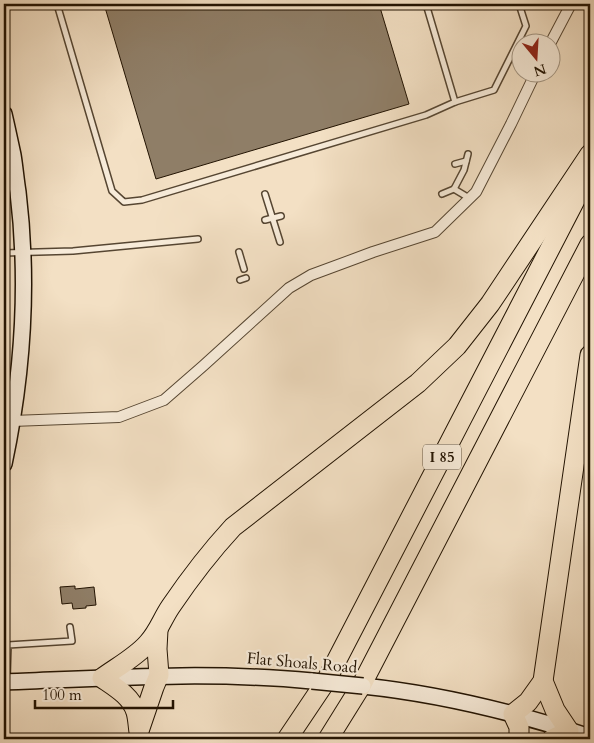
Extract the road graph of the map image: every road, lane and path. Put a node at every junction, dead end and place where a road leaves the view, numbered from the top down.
1 (57, 4) edge
2 (426, 4) edge
3 (519, 4) edge
4 (571, 4) edge
5 (556, 32) edge
6 (531, 82) edge
7 (455, 102) junction
8 (4, 114) edge
9 (468, 154) dead end
10 (590, 154) edge
11 (466, 161) junction
12 (455, 164) dead end
13 (590, 171) edge
14 (454, 189) junction
15 (265, 194) dead end
16 (442, 194) dead end
17 (469, 198) junction
18 (281, 216) dead end
19 (272, 218) junction
20 (265, 220) dead end
21 (198, 239) dead end
22 (280, 242) dead end
23 (590, 244) edge
24 (239, 252) dead end
25 (4, 253) edge
26 (22, 253) junction
27 (244, 269) dead end
28 (246, 278) dead end
29 (240, 280) dead end
30 (590, 355) edge
31 (8, 420) edge
32 (4, 464) edge
33 (70, 627) dead end
34 (158, 630) junction
35 (159, 675) junction
36 (102, 678) junction
37 (543, 681) junction
38 (5, 682) edge
39 (513, 714) junction
40 (569, 731) junction
41 (138, 736) edge
42 (590, 738) edge
43 (287, 739) edge
44 (328, 739) edge
45 (519, 739) edge
46 (552, 739) edge

1 - 7 lane
2 - 7 lane
3 - 7 lane
4 - 5 street
6 - 17 street
8 - 26 street
9 - 11 lane
10 - 34 highway
11 - 12 lane
11 - 14 lane
13 - 43 highway, I 85
14 - 16 lane
14 - 17 lane
15 - 19 lane
17 - 31 street
18 - 19 lane
19 - 20 lane
19 - 22 lane
21 - 26 lane
23 - 44 highway, I 85
24 - 27 lane
25 - 26 lane
26 - 31 street
28 - 29 lane
30 - 37 highway
31 - 32 street
33 - 38 lane
34 - 35 highway
34 - 36 highway
35 - 36 street, Flat Shoals Road
35 - 39 street, Flat Shoals Road, bridge
35 - 41 highway
36 - 38 street, Flat Shoals Road
36 - 41 highway
37 - 39 highway
37 - 40 highway
39 - 40 street, Flat Shoals Road
39 - 45 highway
40 - 42 street, Flat Shoals Road
40 - 46 highway

